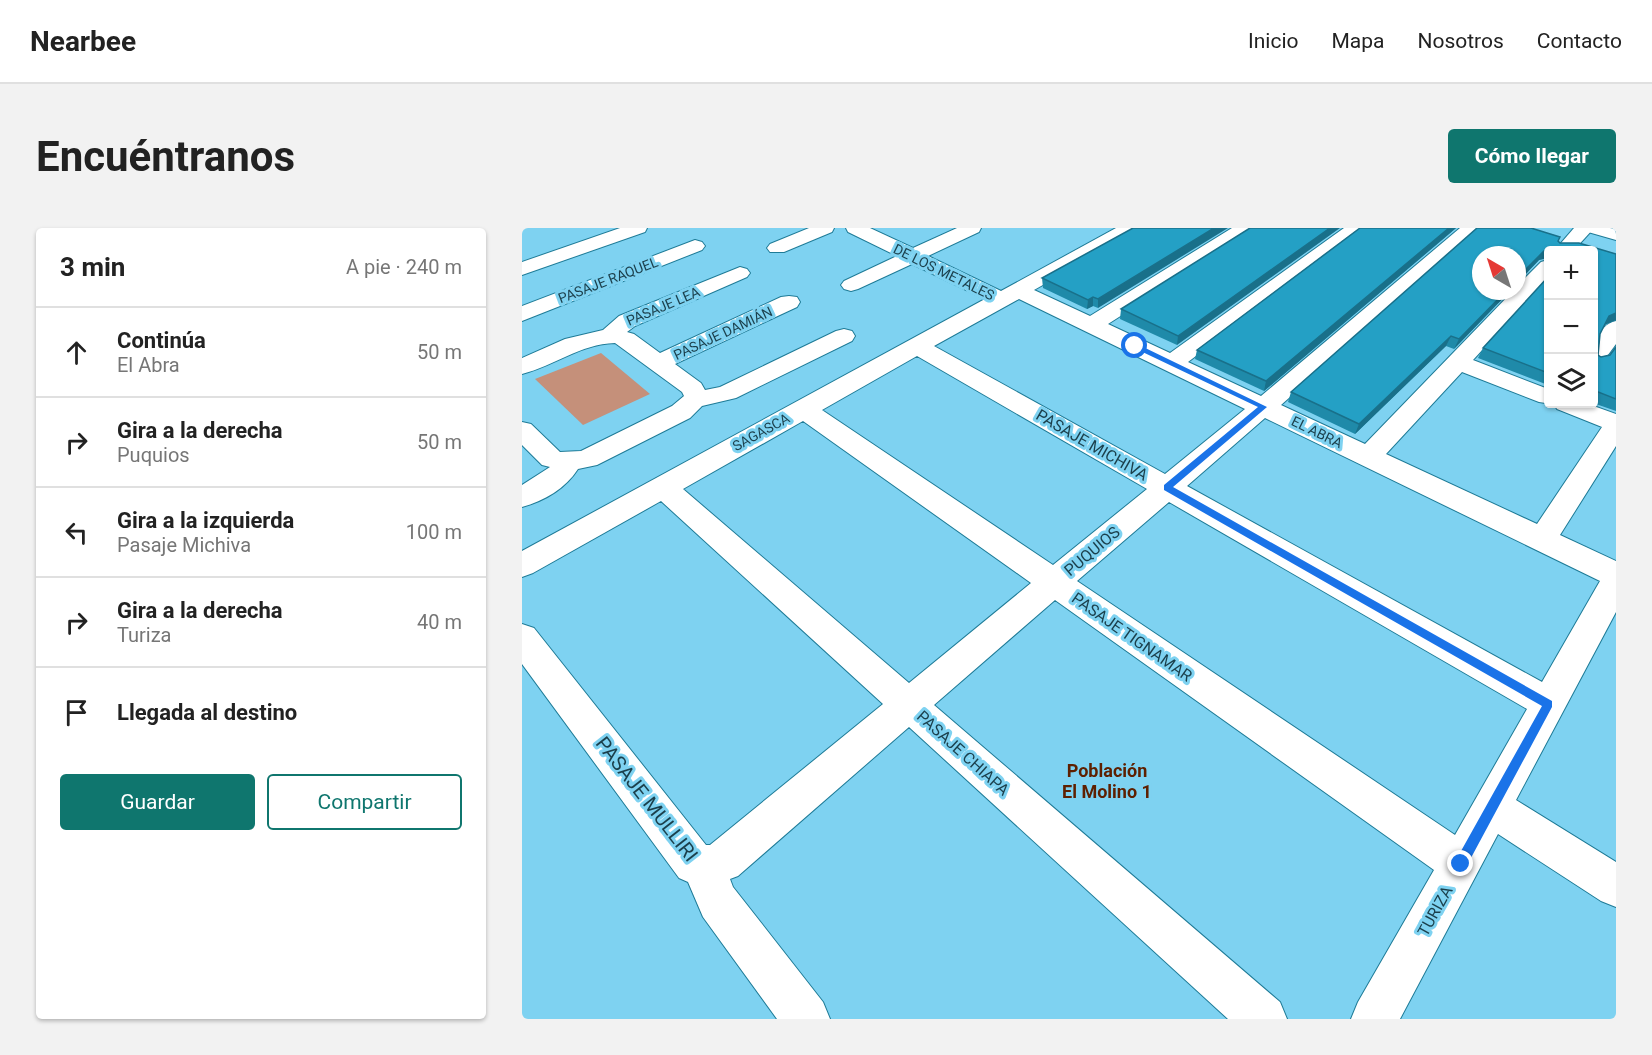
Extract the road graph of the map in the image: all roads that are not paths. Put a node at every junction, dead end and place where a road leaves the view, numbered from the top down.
1 (638, 228) edge
2 (825, 228) edge
3 (855, 228) edge
4 (972, 228) edge
5 (1130, 228) edge
6 (1245, 228) edge
7 (1356, 228) edge
8 (1471, 228) edge
9 (1585, 228) edge
10 (1595, 228) edge
11 (1616, 234) edge
12 (694, 246) dead end
13 (1568, 246) edge
14 (777, 248) dead end
15 (912, 256) junction
16 (522, 269) edge
17 (1544, 270) edge
18 (740, 273) dead end
19 (851, 285) dead end
20 (1009, 295) junction
21 (789, 302) dead end
22 (522, 314) edge
23 (1091, 325) junction
24 (1616, 328) edge
25 (610, 335) junction
26 (844, 336) dead end
27 (917, 346) junction
28 (1596, 354) edge
29 (1458, 362) junction
30 (658, 363) junction
31 (1171, 363) junction
32 (522, 367) edge
33 (1544, 395) edge
34 (694, 400) junction
35 (1263, 407) junction
36 (1576, 408) edge
37 (803, 409) junction
38 (1616, 424) edge
39 (522, 430) edge
40 (1368, 457) junction
41 (568, 462) junction
42 (663, 487) junction
43 (1167, 488) junction
44 (522, 497) edge
45 (1542, 540) junction
46 (522, 565) edge
47 (1616, 575) edge
48 (1616, 582) edge
49 (1054, 583) junction
50 (522, 638) edge
51 (1549, 704) junction
52 (909, 705) junction
53 (1492, 807) junction
54 (1461, 864) junction
55 (707, 867) junction
56 (1616, 886) edge
57 (1386, 1014) edge
58 (806, 1019) edge
59 (1263, 1019) edge

1 - 16 street
2 - 14 street
3 - 15 street, DE LOS METALES
4 - 15 street
5 - 20 street, SAGASCA
6 - 23 street
7 - 31 street
8 - 35 street, PUQUIOS
9 - 13 street
10 - 11 street
12 - 22 street, PASAJE RAQUEL
15 - 19 street
15 - 20 street, DE LOS METALES
17 - 29 street
18 - 25 street, PASAJE LEA
20 - 23 street, EL ABRA
20 - 27 street, SAGASCA
21 - 30 street, PASAJE DAMIÁN
23 - 31 street, EL ABRA
24 - 28 street
25 - 30 street
25 - 32 street, PASAJE LEA
26 - 34 street
27 - 37 street, SAGASCA
27 - 43 street, PASAJE MICHIVA
29 - 33 street
29 - 40 street
30 - 34 street
31 - 35 street, EL ABRA
34 - 41 street
35 - 40 street, EL ABRA
35 - 43 street, PUQUIOS
36 - 38 street
37 - 42 street, SAGASCA
37 - 49 street, PASAJE TIGNAMAR
38 - 45 street
39 - 41 street
40 - 45 street, EL ABRA
41 - 44 street
42 - 46 street, SAGASCA
42 - 52 street, PASAJE CHIAPA
43 - 49 street, PUQUIOS
43 - 51 street, PASAJE MICHIVA
45 - 47 street, EL ABRA
48 - 51 street, TURIZA
49 - 52 street, PUQUIOS
49 - 54 street, PASAJE TIGNAMAR
50 - 55 street, PASAJE MULLIRI
51 - 53 street, TURIZA
52 - 55 street, PUQUIOS
52 - 59 street, PASAJE CHIAPA
53 - 54 street, TURIZA
53 - 56 street
54 - 57 street, TURIZA
55 - 58 street, PASAJE MULLIRI

